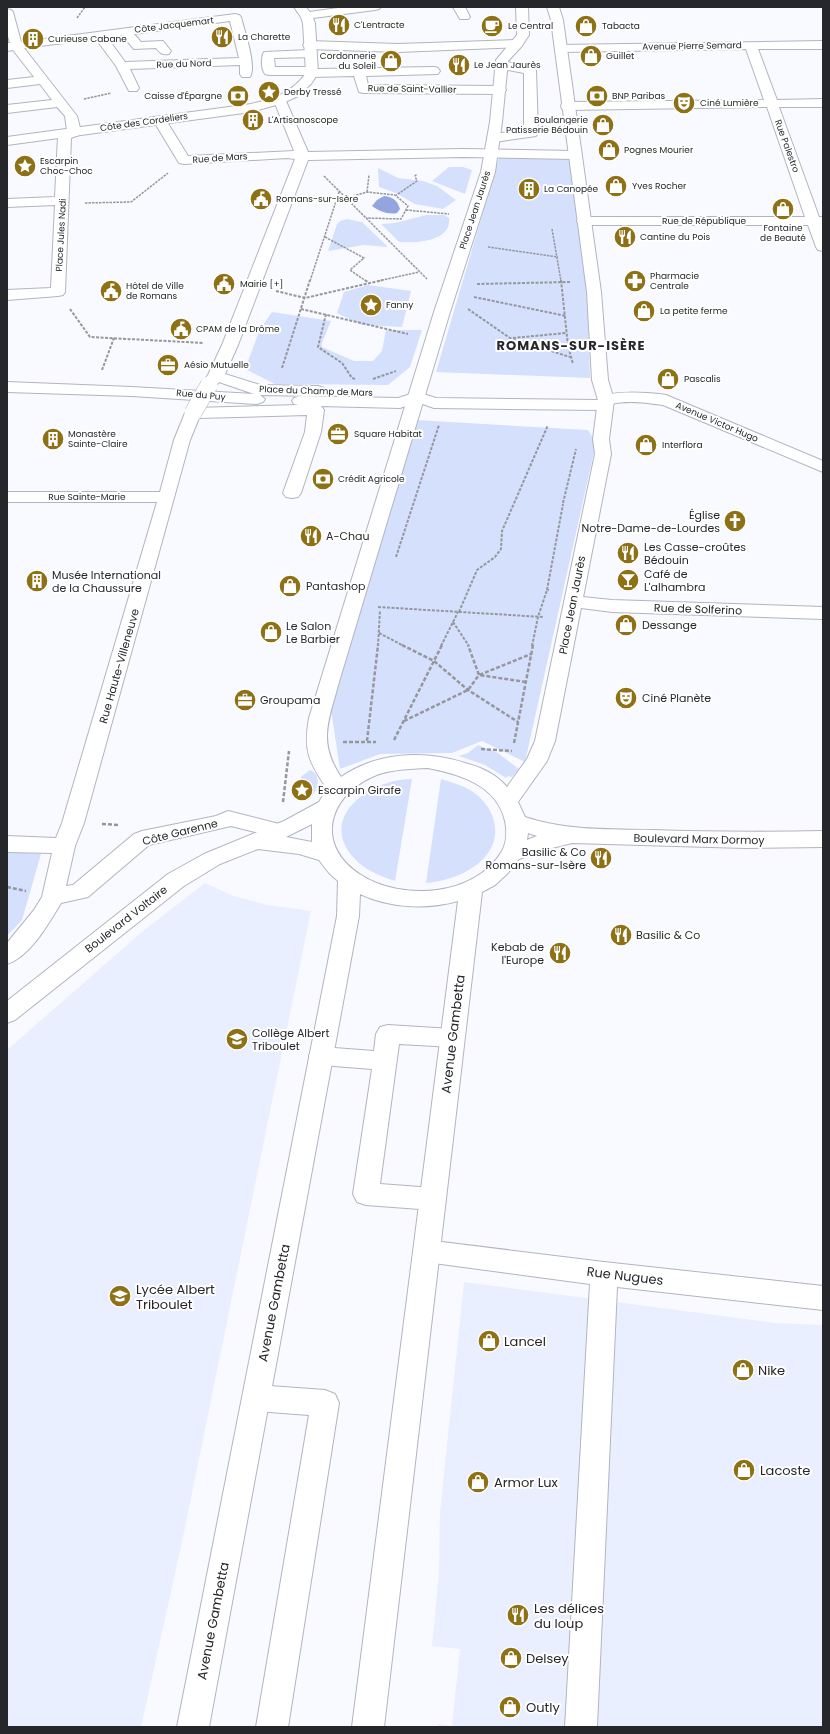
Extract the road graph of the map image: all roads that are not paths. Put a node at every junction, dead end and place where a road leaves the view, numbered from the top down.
1 (375, 7) edge
2 (522, 7) edge
3 (553, 7) edge
4 (303, 11) edge
5 (7, 12) edge
6 (237, 12) edge
7 (125, 31) junction
8 (99, 34) junction
9 (517, 44) junction
10 (823, 45) edge
11 (750, 46) junction
12 (12, 47) edge
13 (561, 48) junction
14 (310, 50) junction
15 (165, 51) dead end
16 (246, 61) junction
17 (501, 65) junction
18 (122, 66) junction
19 (434, 71) dead end
20 (312, 72) junction
21 (359, 72) junction
22 (235, 75) dead end
23 (43, 80) junction
24 (7, 84) edge
25 (133, 88) dead end
26 (500, 90) junction
27 (280, 101) junction
28 (60, 103) junction
29 (771, 103) junction
30 (823, 103) edge
31 (567, 106) junction
32 (7, 109) edge
33 (159, 120) junction
34 (74, 132) junction
35 (494, 138) junction
36 (7, 141) edge
37 (491, 154) junction
38 (574, 155) junction
39 (301, 162) junction
40 (62, 201) junction
41 (7, 203) edge
42 (584, 221) junction
43 (818, 221) edge
44 (823, 247) edge
45 (7, 295) edge
46 (212, 381) junction
47 (7, 387) edge
48 (418, 394) junction
49 (604, 395) junction
50 (395, 397) junction
51 (193, 413) junction
52 (823, 467) edge
53 (292, 493) dead end
54 (7, 497) edge
55 (167, 497) junction
56 (571, 610) junction
57 (823, 613) edge
58 (338, 790) junction
59 (508, 801) junction
60 (325, 807) junction
61 (517, 822) junction
62 (279, 831) junction
63 (575, 836) junction
64 (823, 839) edge
65 (256, 841) junction
66 (7, 844) edge
67 (64, 846) junction
68 (326, 854) junction
69 (512, 854) junction
70 (349, 878) junction
71 (471, 888) junction
72 (53, 897) junction
73 (7, 955) edge
74 (7, 1014) edge
75 (452, 1038) junction
76 (321, 1056) junction
77 (385, 1061) junction
78 (432, 1200) junction
79 (426, 1251) junction
80 (604, 1274) junction
81 (823, 1298) edge
82 (256, 1398) junction
83 (193, 1727) edge
84 (272, 1727) edge
85 (368, 1727) edge
86 (581, 1727) edge

1 - 4 street
2 - 9 street
3 - 13 street, Place Jean Jaurès
4 - 14 street
5 - 12 street
6 - 7 street, Côte Jacquemart
6 - 16 street
7 - 8 street, Côte Jacquemart
7 - 15 street
8 - 12 street, Côte Jacquemart
8 - 18 street
9 - 14 street
9 - 17 street
10 - 11 street, Avenue Pierre Semard
11 - 13 street, Avenue Pierre Semard
11 - 29 street, Rue Palestro
12 - 23 street
13 - 31 street, Place Jean Jaurès
14 - 20 street
14 - 20 street, Rue de Saint-Vallier
16 - 18 street, Rue du Nord
16 - 22 street
17 - 26 street, Place Jean Jaurès
17 - 35 street
18 - 25 street
19 - 21 street
20 - 21 street, Rue de Saint-Vallier
20 - 27 street, Côte des Cordeliers
21 - 26 street, Rue de Saint-Vallier
23 - 24 street
23 - 28 street
26 - 35 street, Place Jean Jaurès
27 - 33 street, Côte des Cordeliers
27 - 39 street
28 - 32 street
28 - 34 street
29 - 30 street
29 - 31 street
29 - 43 street, Rue Palestro
31 - 38 street, Place Jean Jaurès
33 - 34 street, Côte des Cordeliers
33 - 39 street, Rue de Mars
34 - 36 street, Côte des Cordeliers
34 - 40 street, Place Jules Nadi
35 - 37 street, Place Jean Jaurès
37 - 38 street, Rue de Mars
37 - 39 street, Rue de Mars
37 - 48 street, Place Jean Jaurès
38 - 42 street, Place Jean Jaurès
39 - 46 street, Rue Haute-Villeneuve
40 - 41 street
40 - 45 street, Place Jules Nadi
42 - 43 street, Rue de République
42 - 49 street, Place Jean Jaurès
43 - 44 street, Rue Palestro
46 - 50 street, Place du Champ de Mars
46 - 51 street, Rue Haute-Villeneuve, bridge
47 - 50 street, Rue du Puy
48 - 49 street
48 - 50 street
48 - 58 street, Place Jean Jaurès
49 - 52 street, Avenue Victor Hugo
49 - 56 street, Place Jean Jaurès
51 - 53 street
51 - 55 street, Rue Haute-Villeneuve
54 - 55 street, Rue Sainte-Marie
55 - 67 street, Rue Haute-Villeneuve
56 - 57 street, Rue de Solferino
56 - 59 street, Place Jean Jaurès
58 - 59 street
58 - 60 street
59 - 61 street
60 - 62 street, Boulevard Voltaire
60 - 68 street
61 - 63 street, Boulevard Marx Dormoy
61 - 69 street
62 - 65 street, Boulevard Voltaire
62 - 72 street, Côte Garenne
63 - 64 street, Boulevard Marx Dormoy
63 - 69 street, Boulevard Marx Dormoy
65 - 68 street, Boulevard Voltaire
65 - 74 street, Boulevard Voltaire
66 - 67 street
67 - 72 street
68 - 70 street
69 - 71 street
70 - 71 street
70 - 76 street, Avenue Gambetta
71 - 75 street, Avenue Gambetta
72 - 73 street
75 - 77 street
75 - 78 street, Avenue Gambetta
76 - 77 street
76 - 82 street, Avenue Gambetta
77 - 78 street
78 - 79 street, Avenue Gambetta
79 - 80 street, Rue Nugues
79 - 85 street, Avenue Gambetta
80 - 81 street, Rue Nugues
80 - 86 street
82 - 83 street, Avenue Gambetta
82 - 84 street

